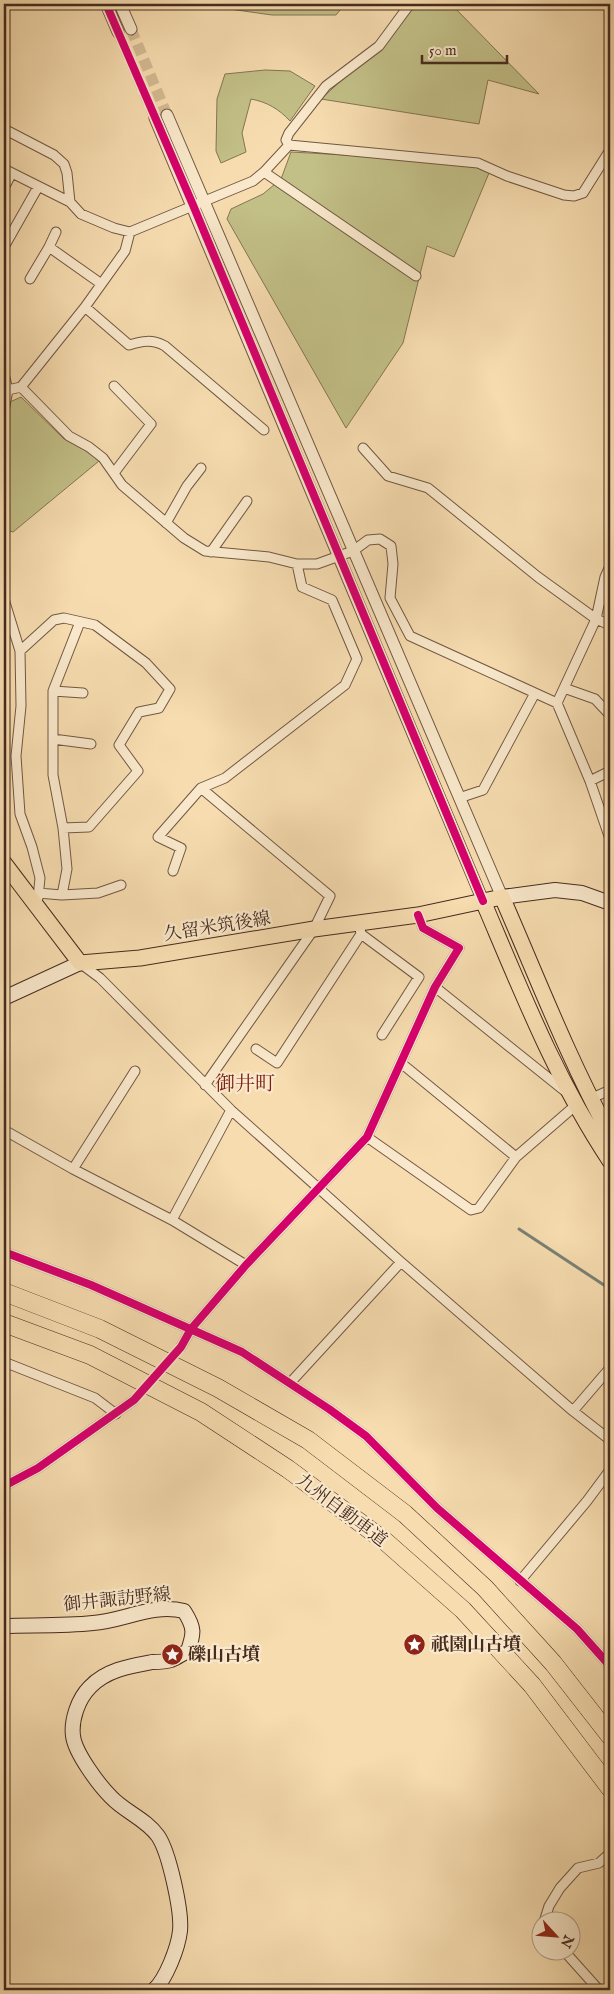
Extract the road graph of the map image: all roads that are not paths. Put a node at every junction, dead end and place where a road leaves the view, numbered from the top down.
1 (106, 4) edge
2 (120, 4) edge
3 (410, 4) edge
4 (131, 29) tunnel mouth
5 (118, 32) tunnel mouth
6 (161, 117) tunnel mouth
7 (4, 129) edge
8 (288, 145) junction
9 (610, 150) edge
10 (8, 171) edge
11 (264, 172) junction
12 (38, 187) junction
13 (4, 188) edge
14 (70, 202) junction
15 (198, 203) junction
16 (56, 232) dead end
17 (130, 232) junction
18 (4, 247) edge
19 (49, 247) junction
20 (416, 276) dead end
21 (30, 279) dead end
22 (100, 283) junction
23 (85, 307) junction
24 (4, 374) edge
25 (114, 386) dead end
26 (21, 387) junction
27 (8, 390) junction
28 (4, 411) edge
29 (264, 430) dead end
30 (363, 448) dead end
31 (201, 468) dead end
32 (114, 473) junction
33 (247, 500) dead end
34 (166, 523) junction
35 (353, 551) junction
36 (211, 552) junction
37 (340, 556) junction
38 (297, 564) junction
39 (610, 566) edge
40 (608, 579) edge
41 (4, 599) edge
42 (596, 619) junction
43 (80, 622) junction
44 (610, 625) edge
45 (20, 652) junction
46 (564, 688) junction
47 (53, 691) junction
48 (83, 693) dead end
49 (535, 693) junction
50 (557, 703) junction
51 (610, 715) edge
52 (53, 739) junction
53 (91, 744) dead end
54 (610, 771) edge
55 (590, 780) junction
56 (201, 788) junction
57 (459, 798) junction
58 (63, 828) junction
59 (610, 839) edge
60 (4, 863) edge
61 (172, 871) dead end
62 (121, 885) dead end
63 (38, 893) junction
64 (62, 895) junction
65 (502, 897) junction
66 (484, 901) junction
67 (610, 903) edge
68 (36, 908) junction
69 (418, 915) junction
70 (360, 928) junction
71 (314, 929) junction
72 (80, 963) junction
73 (435, 987) junction
74 (4, 998) edge
75 (382, 1035) dead end
76 (256, 1049) dead end
77 (401, 1063) junction
78 (135, 1071) dead end
79 (205, 1085) junction
80 (610, 1090) edge
81 (590, 1099) junction
82 (573, 1101) junction
83 (230, 1110) junction
84 (4, 1130) edge
85 (610, 1135) edge
86 (367, 1137) junction
87 (516, 1157) junction
88 (610, 1161) edge
89 (72, 1169) junction
90 (320, 1188) junction
91 (172, 1220) junction
92 (4, 1252) edge
93 (401, 1262) junction
94 (246, 1265) junction
95 (4, 1292) edge
96 (4, 1323) edge
97 (192, 1329) junction
98 (181, 1347) tunnel mouth
99 (4, 1362) edge
100 (610, 1368) edge
101 (290, 1383) junction
102 (134, 1400) tunnel mouth
103 (573, 1411) junction
104 (116, 1414) junction
105 (610, 1440) edge
106 (610, 1470) edge
107 (4, 1486) edge
108 (520, 1581) junction
109 (4, 1626) edge
110 (610, 1666) edge
111 (610, 1736) edge
112 (610, 1788) edge
113 (610, 1852) edge
114 (546, 1912) edge
115 (574, 1962) edge
116 (154, 1990) edge
117 (599, 1990) edge

1 - 5 street
2 - 4 street
3 - 8 street
6 - 15 street
7 - 14 street
8 - 9 street
8 - 11 street
10 - 12 street
10 - 13 street
11 - 15 street
11 - 20 street
12 - 14 street
12 - 18 street
14 - 17 street
15 - 17 street
15 - 35 street
15 - 37 street
16 - 19 street
17 - 22 street
19 - 21 street
19 - 22 street
22 - 23 street
23 - 26 street
23 - 29 street
24 - 27 street
25 - 32 street
26 - 27 street
26 - 32 street
27 - 28 street
30 - 42 street
31 - 34 street
32 - 34 street
33 - 36 street
34 - 36 street
35 - 37 street
35 - 49 street
35 - 57 street
36 - 38 street
37 - 38 street
37 - 66 street
38 - 56 street
39 - 40 street
40 - 42 street
41 - 45 street
42 - 44 street
42 - 46 street
43 - 45 street
43 - 47 street
43 - 58 street
45 - 63 street
46 - 50 street
46 - 51 street
47 - 48 street
47 - 52 street
49 - 50 street
49 - 57 street
50 - 55 street
52 - 53 street
52 - 58 street
54 - 55 street
55 - 59 street
56 - 61 street
56 - 71 street
57 - 65 street
58 - 64 street
60 - 68 main road
62 - 64 street
63 - 64 street
63 - 68 street
65 - 66 main road, 久留米筑後線
65 - 67 main road
65 - 81 main road
66 - 69 main road, 久留米筑後線
66 - 82 main road
68 - 72 main road
69 - 70 main road, 久留米筑後線
69 - 73 street
70 - 71 main road, 久留米筑後線
70 - 75 street
70 - 76 street
71 - 72 main road, 久留米筑後線
71 - 79 street
72 - 74 main road
72 - 79 street
73 - 77 street
73 - 82 street
77 - 86 street
77 - 87 street
78 - 89 street
79 - 83 street
80 - 81 street
81 - 85 main road
82 - 87 street
82 - 88 main road
83 - 90 street
83 - 91 street
84 - 89 street
86 - 87 street
86 - 90 street
89 - 91 street
90 - 93 street
90 - 94 street
91 - 94 street
92 - 97 street
93 - 101 street
93 - 103 street
94 - 97 street
95 - 111 highway, 九州自動車道
96 - 112 highway, 九州自動車道
97 - 98 street
97 - 101 street
99 - 104 street
100 - 103 street
101 - 108 street
102 - 104 street
103 - 105 street
104 - 107 street
106 - 108 street
108 - 110 street
109 - 116 main road, 御井諏訪野線
113 - 114 street
115 - 117 street

